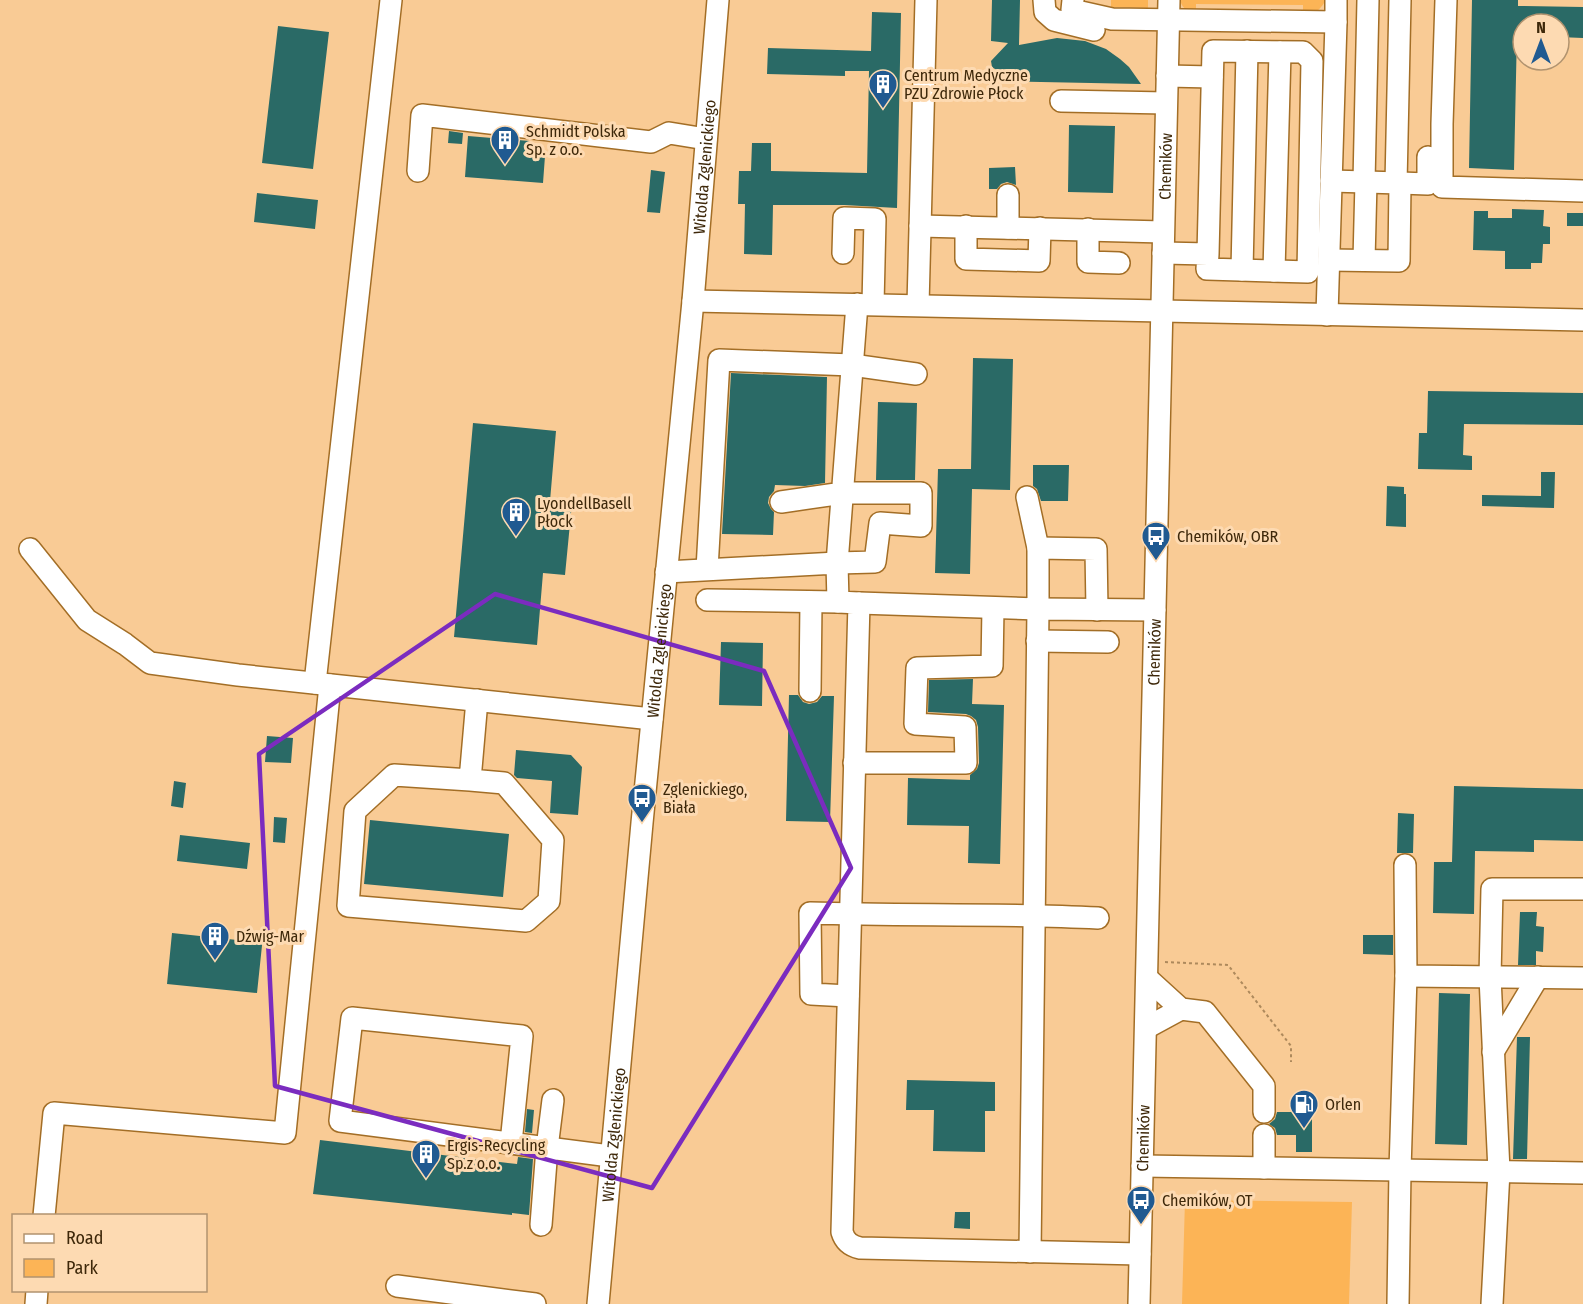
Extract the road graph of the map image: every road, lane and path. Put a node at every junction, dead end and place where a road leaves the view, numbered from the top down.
1 (391, 0) edge
2 (718, 0) edge
3 (926, 0) edge
4 (1044, 0) edge
5 (1073, 0) edge
6 (1336, 0) edge
7 (1368, 0) edge
8 (1400, 0) edge
9 (1433, 0) edge
10 (1446, 0) edge
11 (1096, 8) edge
12 (1169, 10) edge
13 (1128, 19) junction
14 (1336, 23) junction
15 (1368, 25) junction
16 (1247, 51) junction
17 (1280, 52) junction
18 (1312, 61) junction
19 (1335, 61) junction
20 (1167, 76) junction
21 (1212, 77) junction
22 (1061, 101) dead end
23 (1166, 104) junction
24 (706, 139) junction
25 (418, 171) dead end
26 (1331, 181) junction
27 (1365, 182) junction
28 (1398, 183) junction
29 (1583, 191) edge
30 (1008, 195) dead end
31 (920, 225) junction
32 (966, 226) junction
33 (1008, 228) junction
34 (1040, 228) junction
35 (1088, 230) junction
36 (1163, 232) junction
37 (1163, 253) junction
38 (843, 254) dead end
39 (1208, 254) junction
40 (1364, 260) junction
41 (1119, 262) dead end
42 (1322, 268) junction
43 (1242, 270) junction
44 (1274, 271) junction
45 (693, 301) junction
46 (865, 304) junction
47 (918, 305) junction
48 (1161, 311) junction
49 (1327, 315) junction
50 (1583, 320) edge
51 (852, 365) junction
52 (916, 374) dead end
53 (843, 493) junction
54 (1027, 497) dead end
55 (781, 502) dead end
56 (1038, 548) junction
57 (30, 549) dead end
58 (837, 563) junction
59 (707, 569) junction
60 (666, 572) junction
61 (708, 600) dead end
62 (811, 602) junction
63 (848, 603) junction
64 (993, 608) junction
65 (1038, 609) junction
66 (1097, 610) junction
67 (1155, 610) junction
68 (1037, 641) junction
69 (1108, 642) dead end
70 (322, 684) junction
71 (810, 691) dead end
72 (477, 700) junction
73 (652, 719) junction
74 (854, 763) junction
75 (470, 780) junction
76 (1405, 865) dead end
77 (1583, 890) edge
78 (851, 915) junction
79 (1034, 915) junction
80 (1098, 918) dead end
81 (1151, 970) junction
82 (1406, 976) junction
83 (1490, 977) junction
84 (1538, 978) junction
85 (1583, 978) edge
86 (849, 996) junction
87 (1181, 1009) junction
88 (1146, 1029) junction
89 (1494, 1052) junction
90 (1291, 1062) dead end
91 (553, 1100) dead end
92 (1264, 1112) dead end
93 (1264, 1135) dead end
94 (512, 1143) junction
95 (547, 1148) junction
96 (610, 1156) junction
97 (1142, 1166) junction
98 (1264, 1168) junction
99 (1400, 1170) junction
100 (1499, 1172) junction
101 (1583, 1173) edge
102 (44, 1214) edge
103 (541, 1225) dead end
104 (1030, 1252) junction
105 (1140, 1254) junction
106 (397, 1286) dead end
107 (535, 1304) edge
108 (598, 1304) edge
109 (1139, 1304) edge
110 (1398, 1304) edge
111 (1492, 1304) edge

1 - 70 street
2 - 24 street, Witolda Zglenickiego
3 - 31 street
4 - 13 street
5 - 11 street
6 - 14 street
7 - 15 street
8 - 28 street
9 - 28 street
10 - 29 street
11 - 13 street
12 - 13 street
12 - 14 street
12 - 20 street, Chemików
14 - 15 street
14 - 19 street
15 - 27 street
16 - 17 street
16 - 21 street
16 - 43 street
17 - 18 street
17 - 44 street
18 - 19 street
18 - 42 street
19 - 26 street
20 - 21 street
20 - 23 street, Chemików
21 - 39 street
22 - 23 street
23 - 36 street, Chemików
24 - 25 street
24 - 45 street, Witolda Zglenickiego
26 - 27 street
26 - 42 street
27 - 28 street
27 - 40 street
28 - 40 street
30 - 33 street
31 - 32 street
31 - 47 street
32 - 33 street
32 - 34 street
33 - 34 street
34 - 35 street
35 - 36 street
35 - 41 street
36 - 37 street, Chemików
37 - 39 street
37 - 48 street, Chemików
38 - 46 street
39 - 43 street
40 - 42 street
42 - 44 street
42 - 49 street
43 - 44 street
45 - 46 street
45 - 60 street, Witolda Zglenickiego
46 - 47 street
46 - 51 street
47 - 48 street
48 - 49 street
48 - 67 street, Chemików
49 - 50 street
51 - 52 street
51 - 53 street
51 - 59 street
53 - 55 street
53 - 58 street
53 - 58 street
54 - 56 street
56 - 65 street
56 - 66 street
57 - 70 street
58 - 59 street
58 - 63 street
59 - 60 street
60 - 73 street, Witolda Zglenickiego
61 - 62 street
62 - 63 street
62 - 71 street
63 - 64 street
63 - 74 street
64 - 65 street
64 - 74 street
65 - 66 street
65 - 68 street
66 - 67 street
67 - 81 street, Chemików
68 - 69 street
68 - 79 street
70 - 72 street
70 - 102 street
72 - 73 street
72 - 75 street
73 - 96 street, Witolda Zglenickiego
74 - 78 street
75 - 75 street
76 - 82 street
77 - 83 street
78 - 79 street
78 - 86 street
78 - 86 street
79 - 80 street
79 - 104 street
81 - 87 street
81 - 88 street, Chemików
81 - 90 path
82 - 83 street
82 - 99 street
83 - 84 street
83 - 89 street
84 - 85 street
84 - 89 street
86 - 104 street
87 - 88 street
87 - 92 street
88 - 97 street, Chemików
89 - 100 street
91 - 95 street
93 - 98 street
94 - 94 street
94 - 95 street
95 - 96 street
95 - 103 street
96 - 108 street, Witolda Zglenickiego
97 - 98 street
97 - 105 street, Chemików
98 - 99 street
99 - 100 street
99 - 110 street
100 - 101 street
100 - 111 street
104 - 105 street
105 - 109 street, Chemików
106 - 107 street

